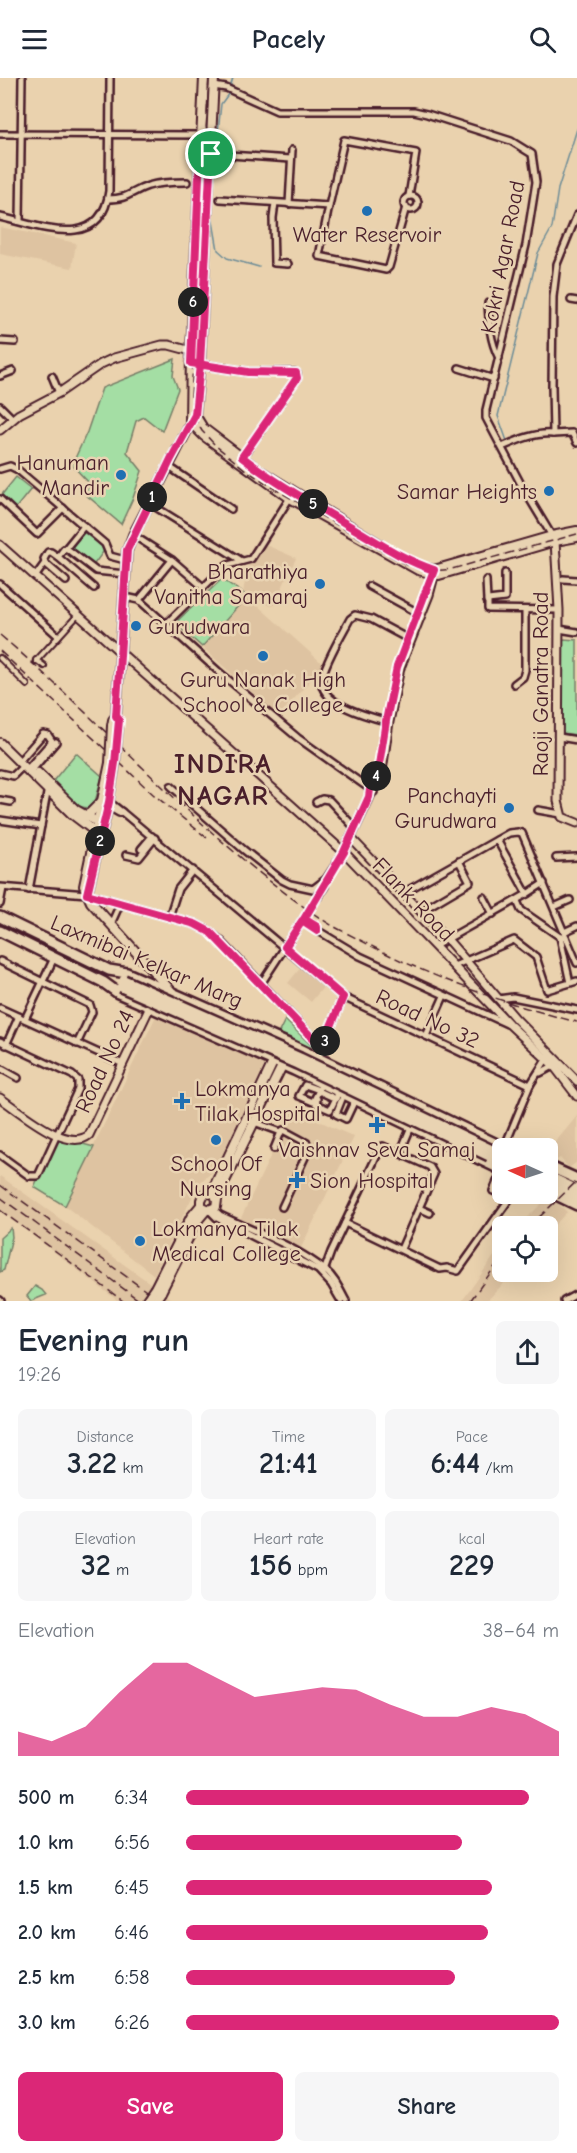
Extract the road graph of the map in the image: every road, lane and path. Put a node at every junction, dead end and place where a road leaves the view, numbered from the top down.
1 (22, 78) edge
2 (110, 78) edge
3 (204, 78) edge
4 (214, 82) edge
5 (0, 134) edge
6 (21, 134) junction
7 (109, 135) junction
8 (201, 135) junction
9 (292, 150) dead end
10 (200, 153) junction
11 (214, 154) junction
12 (291, 159) junction
13 (187, 182) dead end
14 (409, 196) junction
15 (108, 199) junction
16 (220, 200) dead end
17 (275, 203) junction
18 (289, 204) junction
19 (329, 206) junction
20 (406, 207) junction
21 (577, 215) edge
22 (0, 217) edge
23 (20, 221) junction
24 (288, 264) dead end
25 (195, 268) junction
26 (204, 269) junction
27 (488, 303) dead end
28 (0, 341) edge
29 (15, 342) dead end
30 (191, 352) junction
31 (200, 353) junction
32 (499, 358) junction
33 (191, 363) junction
34 (200, 364) junction
35 (459, 368) dead end
36 (13, 371) dead end
37 (0, 376) edge
38 (52, 376) dead end
39 (494, 379) junction
40 (58, 393) junction
41 (0, 406) edge
42 (12, 418) junction
43 (193, 418) junction
44 (0, 430) edge
45 (553, 434) junction
46 (577, 443) edge
47 (502, 447) junction
48 (240, 460) junction
49 (168, 466) junction
50 (0, 469) edge
51 (291, 495) junction
52 (0, 500) edge
53 (149, 503) junction
54 (63, 508) junction
55 (231, 509) dead end
56 (84, 526) junction
57 (577, 531) edge
58 (133, 535) junction
59 (577, 537) edge
60 (554, 539) junction
61 (0, 545) edge
62 (64, 549) dead end
63 (58, 557) junction
64 (125, 560) junction
65 (172, 560) junction
66 (242, 561) junction
67 (45, 563) junction
68 (435, 572) junction
69 (505, 573) dead end
70 (125, 574) junction
71 (35, 577) junction
72 (563, 579) dead end
73 (486, 580) dead end
74 (577, 580) edge
75 (66, 582) dead end
76 (0, 584) edge
77 (369, 586) dead end
78 (203, 587) junction
79 (94, 588) dead end
80 (139, 600) junction
81 (124, 601) junction
82 (487, 601) junction
83 (525, 610) junction
84 (559, 610) junction
85 (419, 614) junction
86 (78, 615) junction
87 (166, 624) junction
88 (559, 629) junction
89 (577, 632) edge
90 (58, 636) junction
91 (408, 640) junction
92 (120, 653) junction
93 (0, 658) edge
94 (44, 666) dead end
95 (514, 684) dead end
96 (27, 685) dead end
97 (387, 722) junction
98 (0, 737) edge
99 (559, 737) junction
100 (577, 740) edge
101 (56, 742) dead end
102 (0, 743) edge
103 (29, 765) junction
104 (42, 771) dead end
105 (0, 773) edge
106 (171, 786) dead end
107 (49, 788) junction
108 (371, 793) junction
109 (0, 800) edge
110 (10, 802) dead end
111 (106, 802) junction
112 (316, 802) dead end
113 (538, 810) dead end
114 (561, 814) junction
115 (84, 816) junction
116 (0, 822) edge
117 (577, 823) edge
118 (101, 824) junction
119 (40, 826) junction
120 (355, 828) junction
121 (98, 835) junction
122 (154, 838) junction
123 (351, 838) junction
124 (497, 840) junction
125 (143, 851) dead end
126 (344, 852) junction
127 (126, 855) dead end
128 (577, 857) edge
129 (556, 858) dead end
130 (459, 861) junction
131 (193, 870) junction
132 (326, 879) junction
133 (544, 882) junction
134 (2, 887) edge
135 (29, 890) junction
136 (87, 892) junction
137 (403, 892) junction
138 (527, 894) junction
139 (318, 897) joint
140 (484, 897) dead end
141 (570, 900) dead end
142 (517, 901) junction
143 (0, 904) edge
144 (120, 904) junction
145 (554, 907) junction
146 (421, 911) junction
147 (493, 914) junction
148 (0, 916) edge
149 (169, 917) junction
150 (111, 924) junction
151 (577, 926) edge
152 (0, 931) edge
153 (317, 931) junction
154 (563, 936) junction
155 (447, 939) junction
156 (435, 946) junction
157 (285, 947) junction
158 (54, 958) junction
159 (465, 960) junction
160 (0, 961) edge
161 (577, 963) edge
162 (454, 966) junction
163 (109, 970) junction
164 (42, 981) junction
165 (103, 982) junction
166 (574, 982) edge
167 (122, 983) junction
168 (261, 984) junction
169 (173, 993) junction
170 (444, 996) junction
171 (343, 997) junction
172 (498, 999) junction
173 (150, 1007) junction
174 (0, 1008) edge
175 (577, 1010) edge
176 (22, 1018) junction
177 (509, 1024) junction
178 (426, 1036) junction
179 (283, 1041) junction
180 (2, 1044) edge
181 (77, 1044) junction
182 (293, 1046) junction
183 (322, 1048) junction
184 (549, 1056) junction
185 (318, 1058) junction
186 (278, 1063) junction
187 (123, 1064) junction
188 (557, 1064) junction
189 (0, 1068) edge
190 (540, 1073) junction
191 (18, 1078) dead end
192 (310, 1078) junction
193 (577, 1081) edge
194 (530, 1085) junction
195 (321, 1088) junction
196 (577, 1096) edge
197 (340, 1097) junction
198 (0, 1098) edge
199 (353, 1104) junction
200 (254, 1122) junction
201 (411, 1127) junction
202 (281, 1132) junction
203 (57, 1136) junction
204 (510, 1138) edge
205 (492, 1144) edge
206 (274, 1149) dead end
207 (400, 1153) junction
208 (491, 1153) edge
209 (0, 1155) edge
210 (492, 1164) edge
211 (558, 1170) edge
212 (577, 1179) edge
213 (558, 1181) edge
214 (558, 1188) edge
215 (577, 1190) edge
216 (214, 1195) junction
217 (558, 1196) edge
218 (577, 1197) edge
219 (505, 1204) edge
220 (577, 1205) edge
221 (282, 1207) dead end
222 (207, 1208) junction
223 (419, 1208) junction
224 (430, 1213) dead end
225 (345, 1223) junction
226 (401, 1249) junction
227 (323, 1271) junction
228 (158, 1290) junction
229 (577, 1294) edge
230 (146, 1301) edge
231 (155, 1301) edge
232 (341, 1301) edge
233 (345, 1301) edge
234 (564, 1301) edge

1 - 6 street
2 - 7 street
3 - 8 main road
4 - 11 main road
4 - 32 street, Kokri Agar Road
5 - 6 street
6 - 7 street
6 - 23 street
7 - 8 street
7 - 15 street
8 - 10 main road
9 - 12 street
10 - 11 street
10 - 25 main road
11 - 12 street
11 - 26 main road
12 - 18 street
13 - 15 street
14 - 19 street
14 - 20 street
14 - 20 street
15 - 23 street
16 - 17 street
17 - 18 street
17 - 24 street
18 - 19 street
19 - 20 street
21 - 45 street
22 - 23 street
25 - 26 main road
25 - 30 main road
26 - 31 main road
27 - 32 street
28 - 29 street
30 - 31 street
30 - 33 main road
30 - 40 street
31 - 34 main road
32 - 39 street, Kokri Agar Road
33 - 34 street
33 - 43 main road
34 - 43 main road
34 - 48 street
35 - 39 street
36 - 37 street
38 - 40 street
39 - 47 street, Kokri Agar Road
40 - 42 street
41 - 42 street
42 - 44 street
43 - 48 main road
43 - 49 main road
45 - 46 street
45 - 47 street
47 - 60 street, Kokri Agar Road
48 - 51 main road
49 - 53 main road
49 - 55 street
50 - 54 street
51 - 66 street
51 - 68 main road
52 - 54 street
53 - 58 main road
53 - 66 street
54 - 56 street
56 - 64 street
56 - 70 street
57 - 60 main road
58 - 64 main road
58 - 65 street
59 - 60 main road
60 - 68 main road
60 - 84 street, Raoji Ganatra Road
61 - 71 street, Flank Road
62 - 63 street
63 - 67 street
63 - 79 street
64 - 70 main road
65 - 78 street
65 - 80 street
66 - 78 street
67 - 71 street
67 - 75 street
68 - 85 street
69 - 82 street
70 - 81 main road
71 - 86 street, Flank Road
72 - 74 street
73 - 82 street
76 - 90 street
77 - 85 street
78 - 87 street
80 - 81 street
80 - 87 street
81 - 92 main road
82 - 83 street
83 - 84 street
83 - 95 street
84 - 88 street, Raoji Ganatra Road
85 - 91 street
86 - 90 street
86 - 92 street, Flank Road
87 - 108 street
88 - 89 street
88 - 99 street, Raoji Ganatra Road
90 - 94 street
91 - 97 street
91 - 97 street
92 - 111 main road, bridge
92 - 126 street, Flank Road
93 - 96 street
97 - 108 street
98 - 103 main road
99 - 100 street
99 - 114 street, Raoji Ganatra Road
101 - 103 street
102 - 103 main road
103 - 103 street
103 - 104 street
103 - 105 street
103 - 107 main road
106 - 132 street
107 - 115 main road
107 - 119 street
107 - 121 main road
108 - 120 street
109 - 110 street
111 - 115 main road
111 - 118 main road
111 - 122 street, Road No 32
112 - 120 street
113 - 114 street
114 - 117 street
115 - 118 main road
116 - 119 street
118 - 121 main road
119 - 135 street
120 - 123 street
121 - 136 main road
122 - 125 street
122 - 127 street
122 - 131 street, Road No 32
123 - 126 street
123 - 137 street
124 - 130 street
124 - 133 street
124 - 138 street
126 - 132 street
126 - 156 street, Flank Road
128 - 129 street
130 - 137 street
130 - 146 street
131 - 149 street
131 - 157 street, Road No 32
132 - 139 street
133 - 138 street
133 - 145 street
134 - 135 street
134 - 143 street
135 - 136 street
136 - 144 street
136 - 150 main road
137 - 146 street
138 - 142 street
139 - 153 street, bridge
140 - 147 street
141 - 145 street
142 - 147 street
142 - 154 street
144 - 149 street
144 - 150 street
145 - 154 street
146 - 155 street
147 - 155 street
148 - 163 highway, Laxmibai Kelkar Marg
149 - 168 street
150 - 169 main road
151 - 154 street
152 - 158 highway, Laxmibai Kelkar Marg
153 - 157 street
153 - 170 street
154 - 161 street
154 - 166 street
155 - 156 street
155 - 159 street
156 - 162 street, Flank Road
157 - 168 street
157 - 171 street, Road No 32
158 - 164 street
158 - 165 highway, Laxmibai Kelkar Marg
159 - 162 street
159 - 166 street
159 - 172 street
160 - 164 street
162 - 177 street, Flank Road
163 - 167 highway
163 - 169 highway, Laxmibai Kelkar Marg
164 - 176 street
164 - 181 street
165 - 167 highway
165 - 173 highway, Laxmibai Kelkar Marg
167 - 208 highway, bridge
168 - 183 street
169 - 179 highway, Laxmibai Kelkar Marg
170 - 177 street
170 - 178 street
171 - 178 street, Road No 32
171 - 183 street
172 - 175 street
172 - 184 street
173 - 186 highway, Laxmibai Kelkar Marg
173 - 187 street, Road No 24
174 - 176 street
176 - 180 street
176 - 181 street
177 - 184 street, Flank Road
178 - 194 street, Road No 32
179 - 182 highway, Laxmibai Kelkar Marg
179 - 186 main road
180 - 203 street
181 - 187 street
182 - 185 highway, Laxmibai Kelkar Marg
182 - 186 main road
183 - 185 street
184 - 188 street
184 - 190 street
185 - 192 street
185 - 205 highway, Laxmibai Kelkar Marg
186 - 192 highway, Laxmibai Kelkar Marg
186 - 200 main road
186 - 216 main road
187 - 203 street, Road No 24
188 - 190 street
188 - 193 street
188 - 196 street
189 - 191 street
190 - 194 street
192 - 195 highway, Laxmibai Kelkar Marg
194 - 204 street
195 - 197 highway, Laxmibai Kelkar Marg
195 - 197 street
197 - 199 highway, Laxmibai Kelkar Marg
197 - 199 street
198 - 203 street, Road No 24
199 - 201 highway, Laxmibai Kelkar Marg
200 - 202 street
200 - 216 main road
201 - 207 street
201 - 210 highway, Laxmibai Kelkar Marg
202 - 206 street
202 - 221 street
203 - 209 street
207 - 223 street
207 - 225 street
211 - 212 highway
213 - 215 highway
214 - 218 highway
216 - 222 main road
216 - 222 main road
217 - 220 highway
219 - 226 street
222 - 227 street
222 - 228 main road
223 - 224 street
223 - 226 street
225 - 226 street
225 - 227 street
227 - 232 street
227 - 233 street
228 - 230 main road, bridge
228 - 231 main road, bridge
229 - 234 street

